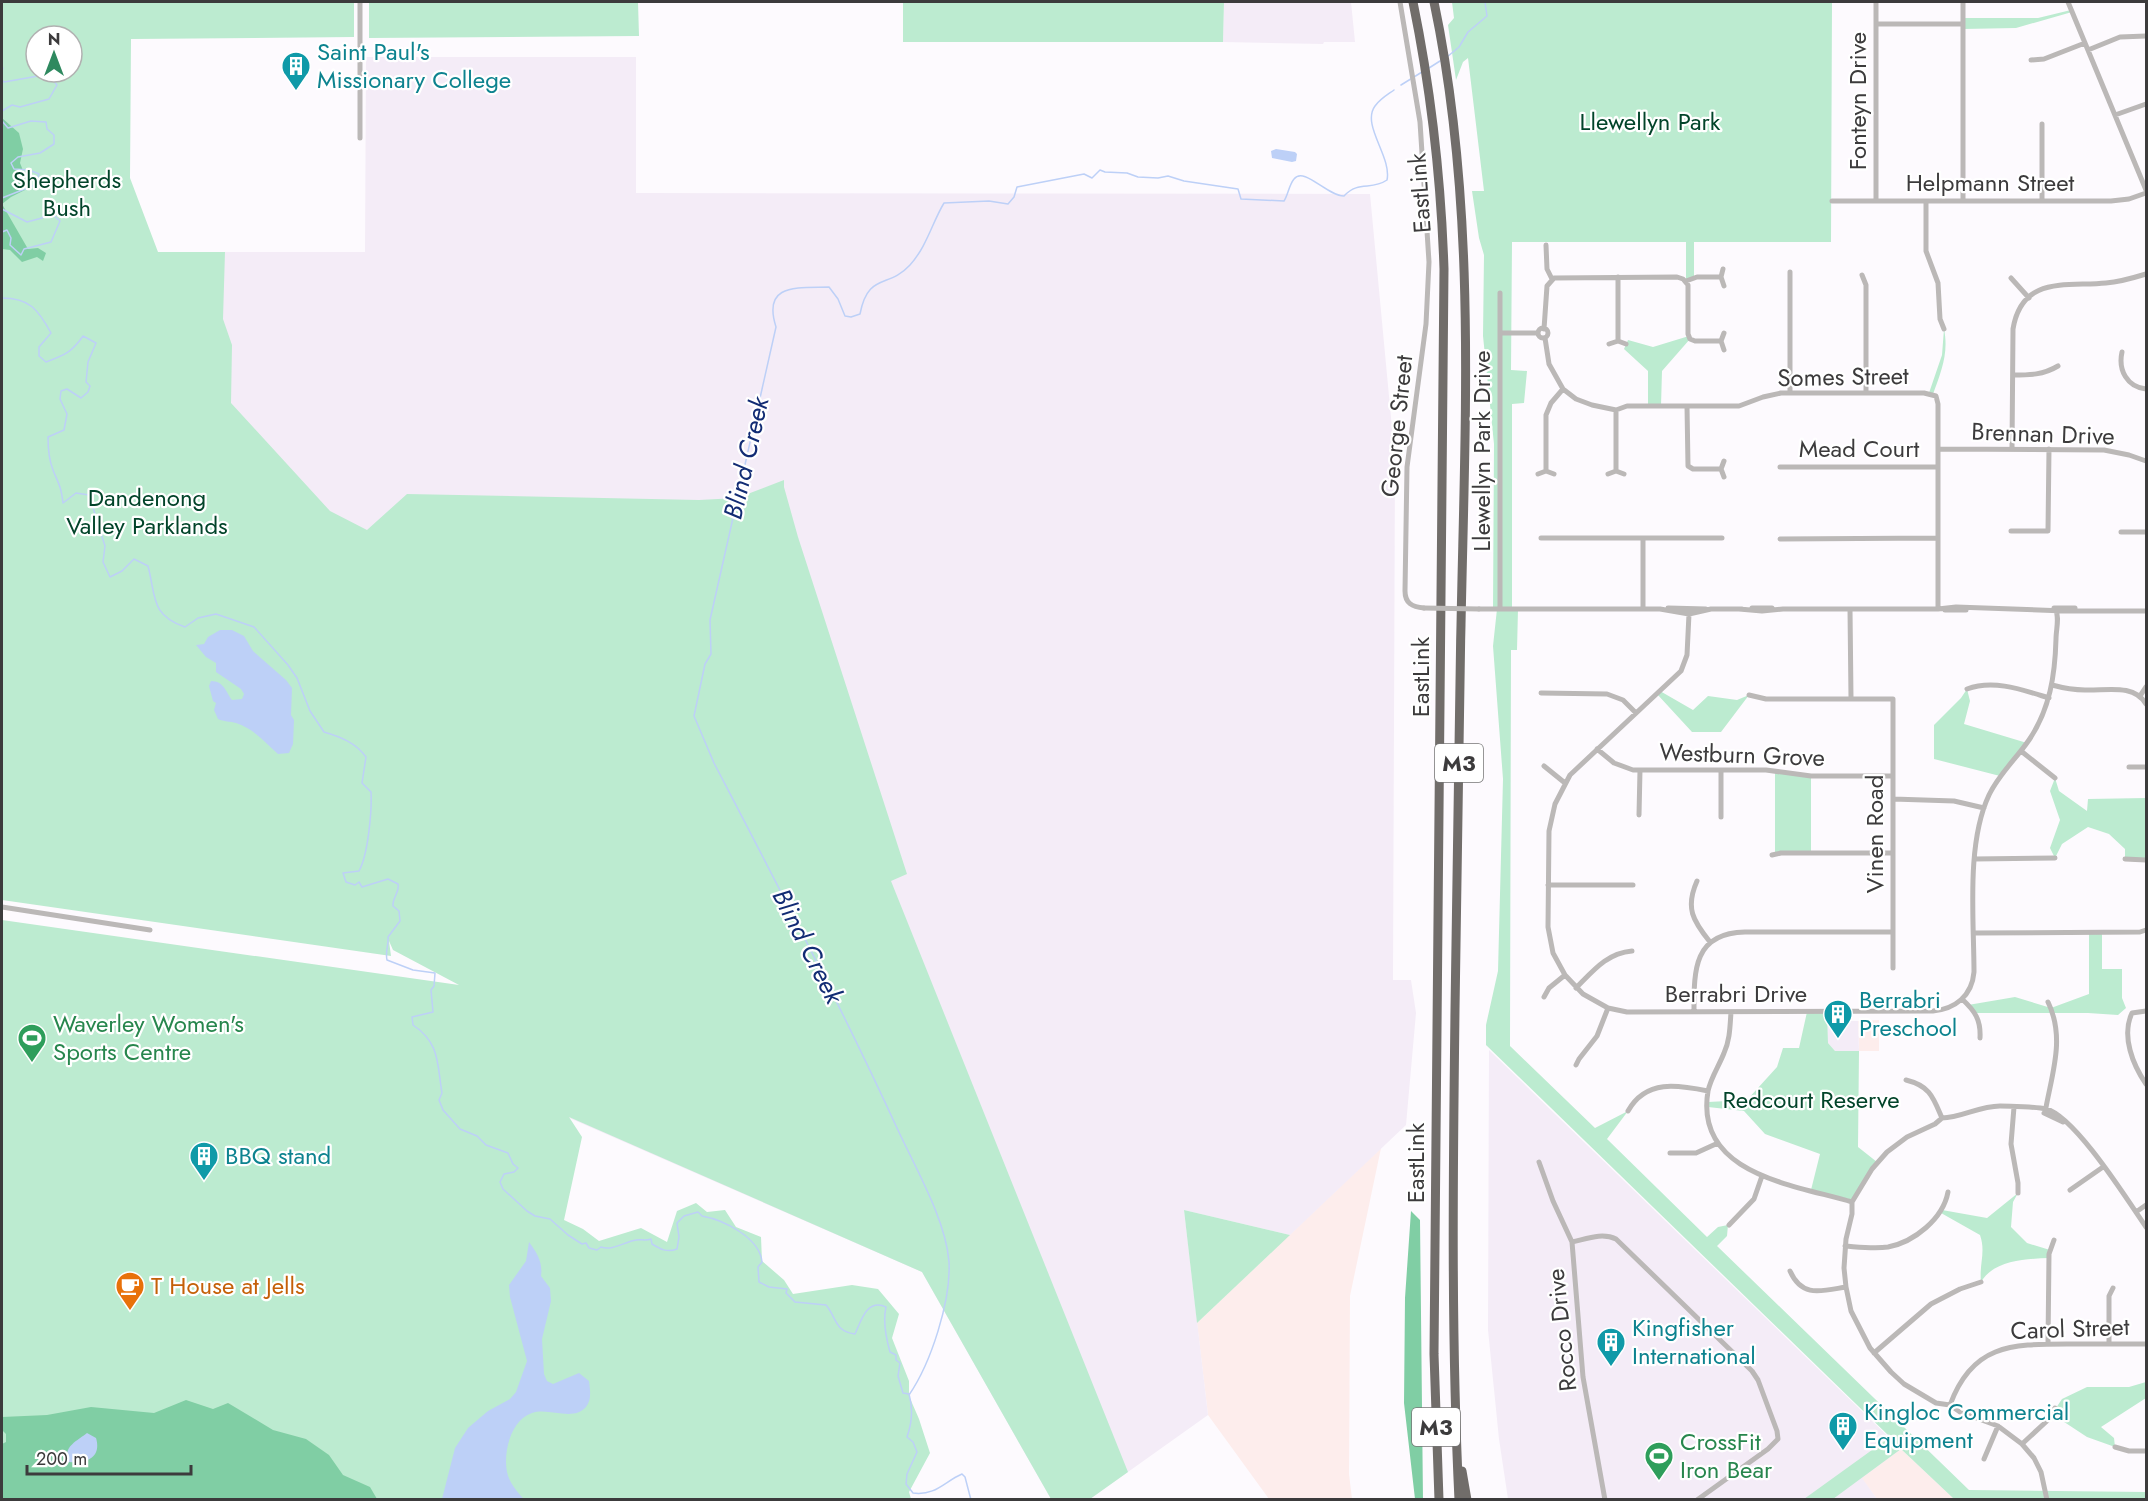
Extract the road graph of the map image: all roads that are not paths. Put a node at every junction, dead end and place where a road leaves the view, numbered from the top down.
1 (360, 2) edge
2 (1400, 2) edge
3 (1413, 2) edge
4 (1434, 2) edge
5 (1876, 2) edge
6 (1963, 2) edge
7 (2068, 2) edge
8 (1876, 24) junction
9 (1963, 24) junction
10 (2146, 36) edge
11 (2085, 43) junction
12 (2088, 50) junction
13 (2031, 60) dead end
14 (2146, 104) edge
15 (2115, 115) junction
16 (2042, 124) dead end
17 (360, 138) dead end
18 (2146, 191) edge
19 (1832, 201) dead end
20 (1876, 201) junction
21 (1963, 201) junction
22 (2042, 201) junction
23 (1926, 202) junction
24 (1546, 245) dead end
25 (1723, 269) dead end
26 (1790, 272) dead end
27 (2146, 274) edge
28 (1862, 275) dead end
29 (1721, 277) junction
30 (1618, 278) junction
31 (2011, 278) dead end
32 (1552, 279) junction
33 (1686, 281) junction
34 (1724, 286) dead end
35 (1500, 293) dead end
36 (2029, 298) junction
37 (1544, 329) junction
38 (1944, 329) dead end
39 (1501, 333) junction
40 (1538, 333) junction
41 (1724, 333) dead end
42 (1545, 338) junction
43 (1721, 340) junction
44 (1618, 341) junction
45 (1609, 344) dead end
46 (1626, 344) dead end
47 (1724, 350) dead end
48 (2122, 352) dead end
49 (2058, 366) dead end
50 (2013, 375) junction
51 (1563, 389) junction
52 (2146, 389) edge
53 (1790, 393) junction
54 (1866, 393) junction
55 (1686, 406) junction
56 (1616, 410) junction
57 (1938, 449) junction
58 (2012, 449) junction
59 (2049, 449) junction
60 (1724, 461) dead end
61 (2146, 461) edge
62 (1780, 467) dead end
63 (1938, 467) junction
64 (1721, 469) junction
65 (1546, 471) junction
66 (1616, 471) junction
67 (1538, 474) dead end
68 (1554, 474) dead end
69 (1608, 474) dead end
70 (1624, 474) dead end
71 (1724, 477) dead end
72 (2012, 531) dead end
73 (2121, 532) dead end
74 (2146, 532) edge
75 (1541, 538) dead end
76 (1643, 538) junction
77 (1722, 538) dead end
78 (1780, 538) dead end
79 (1938, 538) junction
80 (1500, 609) junction
81 (1643, 609) junction
82 (1850, 609) junction
83 (1938, 609) junction
84 (2056, 610) junction
85 (2144, 610) edge
86 (1687, 612) junction
87 (2052, 685) junction
88 (2146, 687) edge
89 (1967, 689) dead end
90 (1541, 693) dead end
91 (1749, 694) dead end
92 (2140, 696) junction
93 (1851, 698) junction
94 (2049, 698) junction
95 (2146, 704) edge
96 (1636, 713) junction
97 (1597, 749) junction
98 (2021, 751) junction
99 (1544, 766) dead end
100 (2129, 767) dead end
101 (2146, 767) edge
102 (1640, 770) junction
103 (1721, 770) junction
104 (1892, 776) junction
105 (2055, 778) dead end
106 (1565, 783) junction
107 (1893, 799) junction
108 (1984, 808) junction
109 (1639, 815) dead end
110 (1721, 817) dead end
111 (1892, 853) junction
112 (1772, 855) dead end
113 (2055, 858) dead end
114 (1974, 859) junction
115 (2125, 859) dead end
116 (2146, 860) edge
117 (1697, 881) dead end
118 (1548, 885) junction
119 (1633, 885) dead end
120 (2, 908) edge
121 (150, 930) dead end
122 (2146, 930) edge
123 (1893, 932) junction
124 (1974, 933) junction
125 (1710, 942) junction
126 (1632, 951) dead end
127 (1893, 968) dead end
128 (1565, 975) junction
129 (1576, 988) junction
130 (1544, 997) dead end
131 (1962, 999) junction
132 (2048, 1002) dead end
133 (1608, 1008) junction
134 (2126, 1008) dead end
135 (2146, 1011) edge
136 (1694, 1012) junction
137 (1731, 1012) junction
138 (2132, 1013) junction
139 (1980, 1038) dead end
140 (1576, 1065) dead end
141 (1906, 1080) dead end
142 (2146, 1084) edge
143 (1708, 1091) junction
144 (2014, 1107) junction
145 (1628, 1111) dead end
146 (2045, 1111) junction
147 (1942, 1118) junction
148 (1718, 1143) junction
149 (1670, 1153) dead end
150 (1539, 1162) dead end
151 (2103, 1167) junction
152 (1762, 1176) junction
153 (2070, 1190) dead end
154 (1948, 1192) dead end
155 (2018, 1193) dead end
156 (1852, 1202) junction
157 (2146, 1205) edge
158 (2136, 1212) junction
159 (1728, 1225) dead end
160 (2146, 1227) edge
161 (2054, 1240) dead end
162 (1572, 1242) junction
163 (1845, 1246) junction
164 (1790, 1271) dead end
165 (1981, 1282) dead end
166 (1846, 1287) junction
167 (2113, 1288) dead end
168 (2048, 1344) junction
169 (2109, 1344) junction
170 (2146, 1344) edge
171 (1874, 1353) junction
172 (1950, 1405) junction
173 (2055, 1408) dead end
174 (1998, 1426) junction
175 (2022, 1444) junction
176 (2115, 1447) dead end
177 (1456, 1448) junction
178 (2146, 1451) edge
179 (1984, 1459) dead end
180 (1437, 1500) edge
181 (1459, 1500) edge
182 (1467, 1500) edge
183 (1605, 1500) edge
184 (1697, 1500) edge
185 (2047, 1500) edge

1 - 17 street
2 - 80 street, George Street, bridge
3 - 180 highway, EastLink / M3
4 - 177 highway, EastLink / M3
5 - 8 street, Fonteyn Drive
6 - 9 street
7 - 11 street
8 - 9 street
8 - 20 street, Fonteyn Drive
9 - 21 street
10 - 12 street
11 - 12 street
11 - 13 street
12 - 15 street
14 - 15 street
15 - 18 street
16 - 22 street
18 - 22 street, Helpmann Street
19 - 20 street, Helpmann Street
20 - 23 street, Helpmann Street
21 - 22 street, Helpmann Street
21 - 23 street, Helpmann Street
23 - 38 street
24 - 32 street
25 - 29 street
26 - 53 street
27 - 36 street
28 - 54 street
29 - 33 street
29 - 34 street
30 - 32 street
30 - 33 street
30 - 44 street
31 - 36 street
32 - 37 street
33 - 43 street
35 - 39 street, Llewellyn Park Drive
36 - 50 street
37 - 40 street
37 - 42 street
39 - 40 street
39 - 80 street, Llewellyn Park Drive
40 - 42 street
41 - 43 street
42 - 51 street
43 - 47 street
44 - 45 street
44 - 46 street
48 - 52 street
49 - 50 street
50 - 58 street
51 - 56 street, Somes Street
51 - 65 street
53 - 54 street, Somes Street
53 - 55 street, Somes Street
54 - 57 street, Somes Street
55 - 56 street, Somes Street
55 - 64 street
56 - 66 street
57 - 58 street, Brennan Drive
57 - 63 street, Somes Street
58 - 59 street, Brennan Drive
59 - 61 street, Brennan Drive
59 - 72 street
60 - 64 street
62 - 63 street, Mead Court
63 - 79 street, Somes Street
64 - 71 street
65 - 67 street
65 - 68 street
66 - 69 street
66 - 70 street
73 - 74 street
75 - 76 street
76 - 77 street
76 - 81 street
78 - 79 street
79 - 83 street, Somes Street
80 - 81 street, George Street
81 - 86 street, George Street
82 - 83 street, George Street
82 - 86 street, George Street
82 - 93 street
83 - 84 street, George Street
84 - 85 street, George Street
84 - 87 street
86 - 96 street, Berrabri Drive
87 - 92 street
87 - 94 street
88 - 92 street
89 - 94 street
90 - 96 street
91 - 93 street
92 - 95 street
93 - 104 street, Vinen Road
94 - 98 street
96 - 97 street, Berrabri Drive
97 - 102 street, Westburn Grove
97 - 106 street, Berrabri Drive
98 - 105 street
98 - 108 street
99 - 106 street
100 - 101 street
102 - 103 street, Westburn Grove
102 - 109 street
103 - 104 street, Westburn Grove
103 - 110 street
104 - 107 street, Vinen Road
106 - 118 street, Berrabri Drive
107 - 108 street
107 - 111 street, Vinen Road
108 - 114 street
111 - 112 street
111 - 123 street, Vinen Road
113 - 114 street
114 - 124 street
115 - 116 street
117 - 125 street
118 - 119 street
118 - 128 street, Berrabri Drive
120 - 121 street
122 - 124 street
123 - 125 street
123 - 127 street, Vinen Road
124 - 131 street
125 - 136 street
126 - 129 street
128 - 129 street, Berrabri Drive
128 - 130 street
129 - 133 street, Berrabri Drive
131 - 137 street, Berrabri Drive
131 - 139 street
132 - 146 street
133 - 136 street, Berrabri Drive
133 - 140 street
134 - 138 street
135 - 138 street
136 - 137 street, Berrabri Drive
137 - 143 street
138 - 142 street
141 - 147 street
143 - 145 street
143 - 148 street
144 - 146 street
144 - 147 street
144 - 155 street
146 - 151 street
147 - 156 street
148 - 149 street
148 - 152 street
150 - 162 street, Rocco Drive
151 - 153 street
151 - 158 street
152 - 156 street
152 - 159 street
154 - 163 street
156 - 163 street
157 - 158 street
158 - 160 street
161 - 168 street
162 - 183 street, Rocco Drive
162 - 184 street
163 - 166 street
164 - 166 street
165 - 171 street
166 - 171 street
167 - 169 street
168 - 169 street, Carol Street
168 - 172 street, Carol Street
169 - 170 street, Carol Street
171 - 172 street
172 - 174 street
173 - 175 street
174 - 175 street
174 - 179 street
175 - 185 street
176 - 178 street
177 - 181 highway, EastLink / M3
177 - 182 highway

